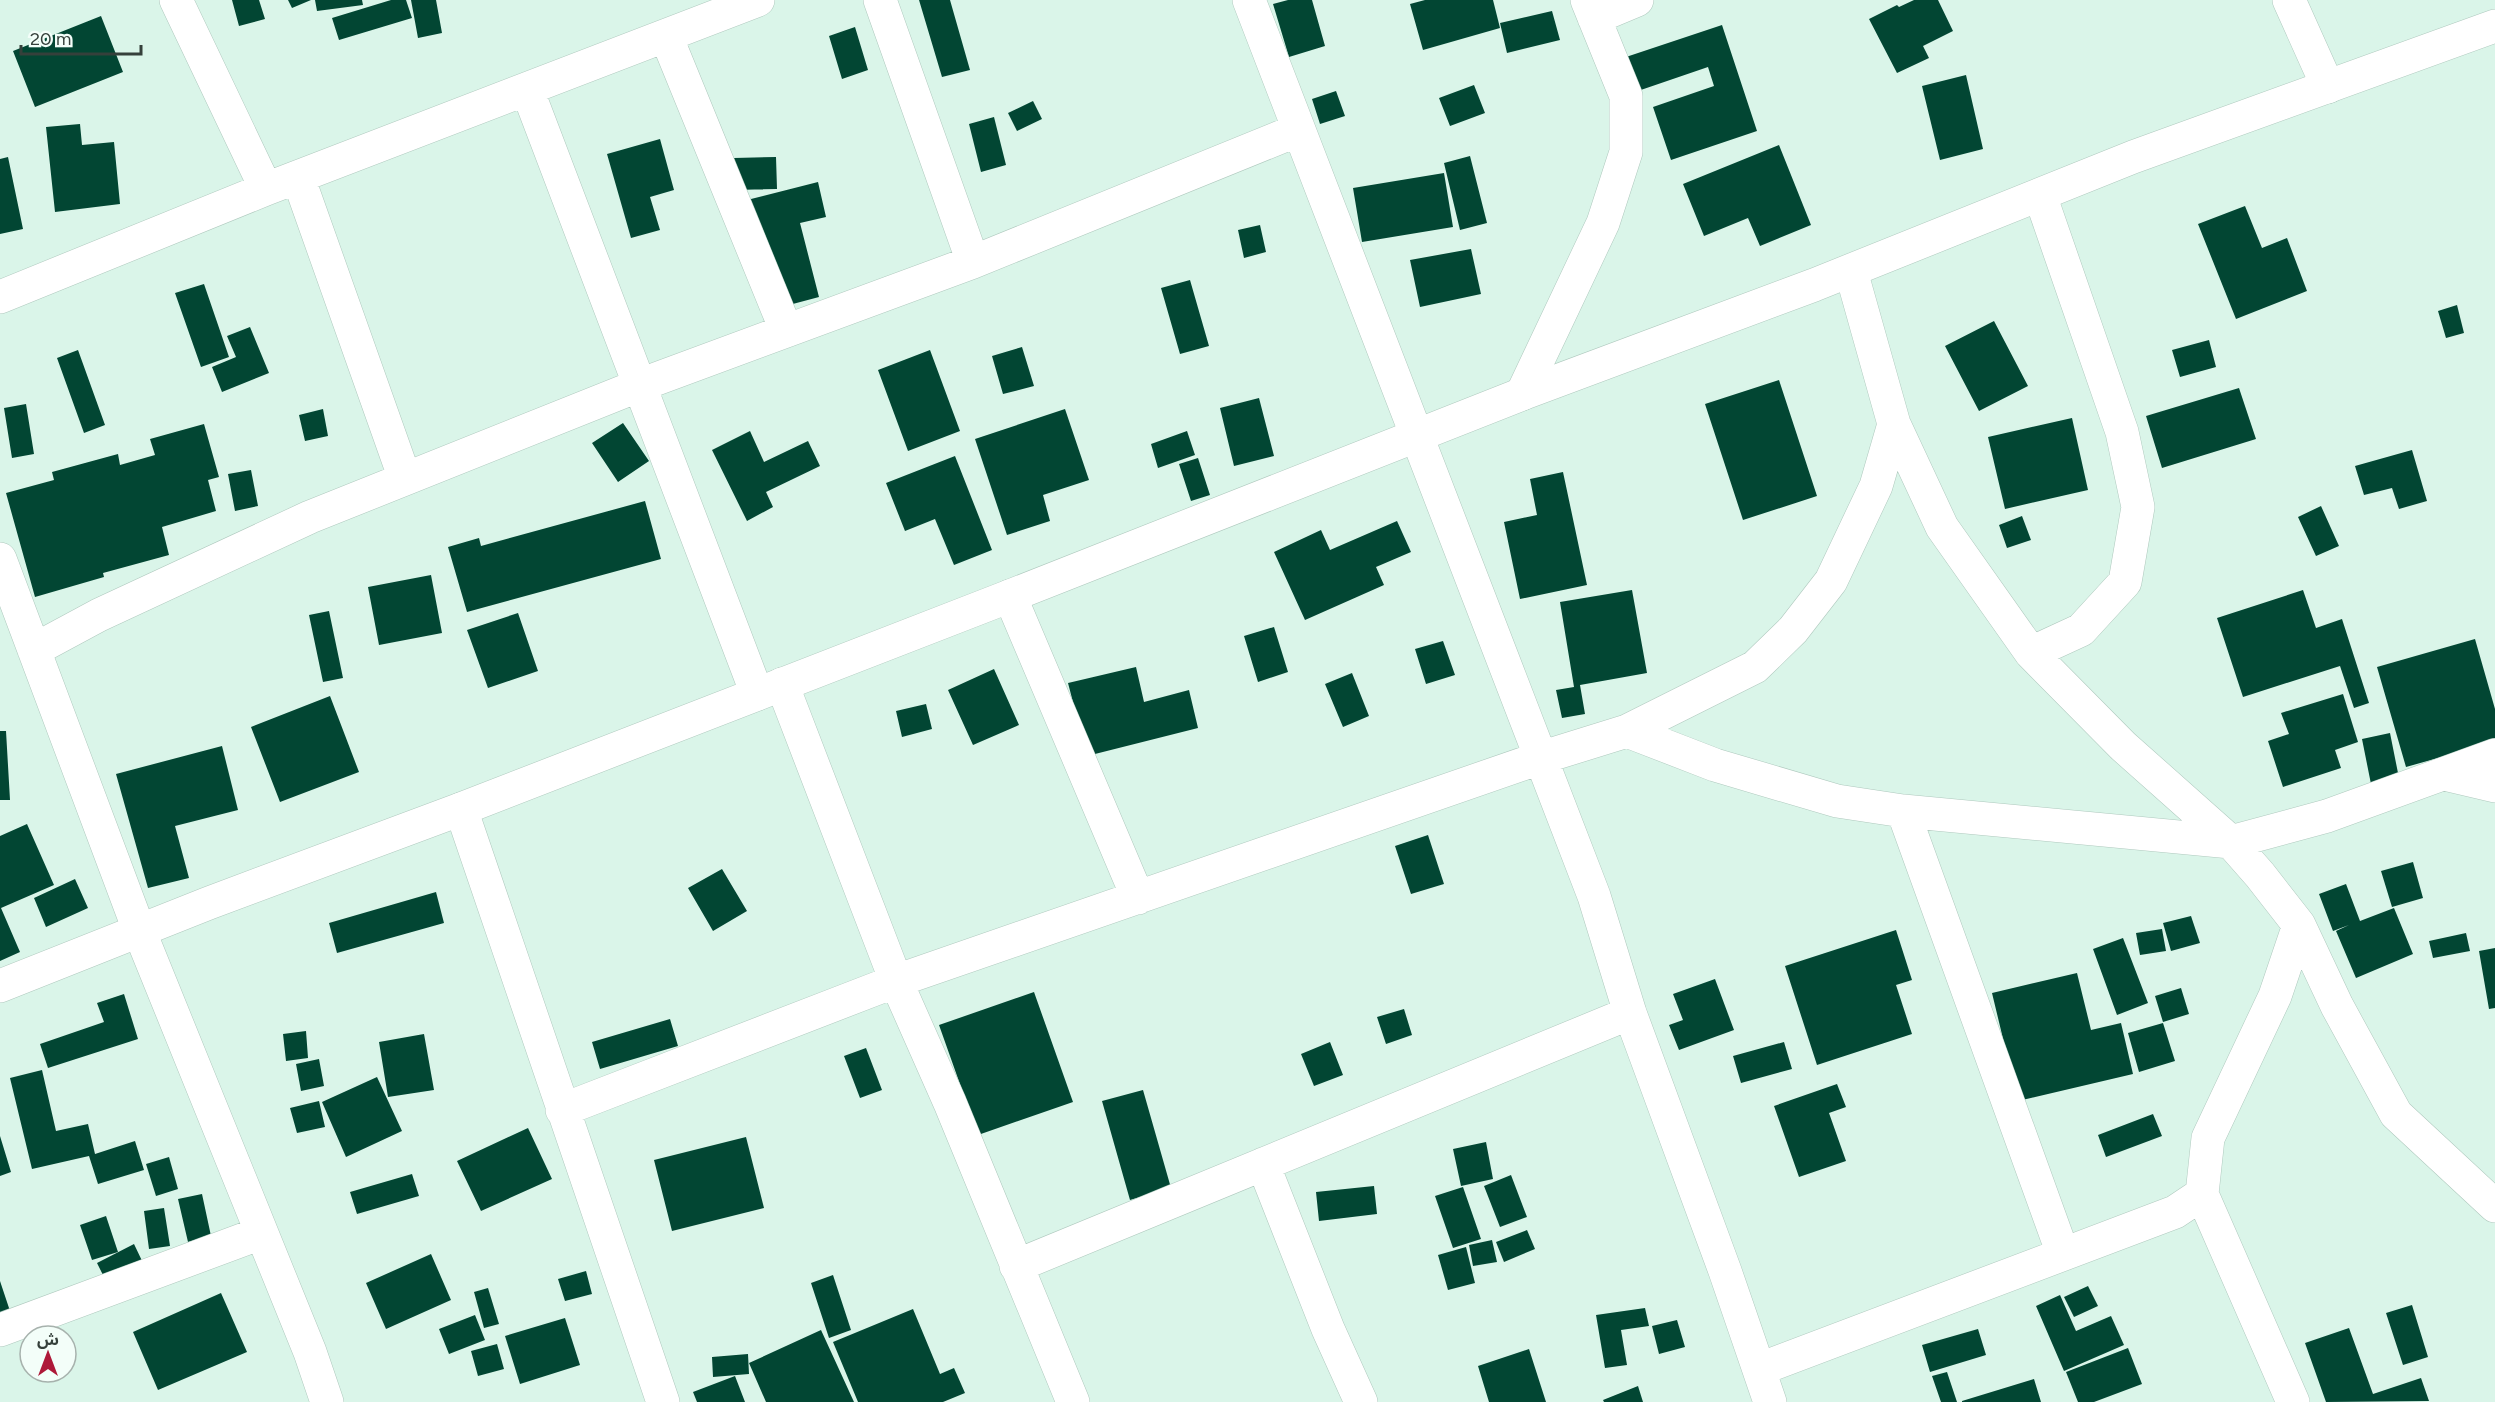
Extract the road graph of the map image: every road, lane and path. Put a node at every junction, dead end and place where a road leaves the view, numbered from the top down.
1 (176, 0) edge
2 (758, 0) edge
3 (880, 0) edge
4 (1249, 0) edge
5 (1637, 0) edge
6 (2289, 0) edge
7 (1590, 9) edge
8 (2495, 26) edge
9 (666, 36) junction
10 (2328, 87) junction
11 (527, 89) junction
12 (1298, 130) junction
13 (298, 177) junction
14 (266, 189) junction
15 (2040, 195) junction
16 (973, 262) junction
17 (1851, 271) junction
18 (0, 297) edge
19 (786, 330) junction
20 (640, 385) junction
21 (1522, 394) junction
22 (1894, 423) junction
23 (1416, 435) junction
24 (405, 479) junction
25 (0, 558) edge
26 (1010, 596) junction
27 (34, 650) junction
28 (2031, 653) junction
29 (770, 689) junction
30 (1627, 731) junction
31 (2495, 755) edge
32 (1540, 758) junction
33 (2444, 774) junction
34 (2495, 786) edge
35 (461, 808) junction
36 (1903, 810) junction
37 (2231, 842) junction
38 (1138, 898) junction
39 (2299, 925) junction
40 (139, 930) junction
41 (896, 981) junction
42 (0, 986) edge
43 (1630, 1013) junction
44 (562, 1110) junction
45 (1263, 1164) junction
46 (2202, 1194) junction
47 (2495, 1206) edge
48 (261, 1233) junction
49 (2062, 1254) junction
50 (1016, 1266) junction
51 (0, 1330) edge
52 (1760, 1369) junction
53 (327, 1402) edge
54 (663, 1402) edge
55 (1073, 1402) edge
56 (1361, 1402) edge
57 (1770, 1402) edge
58 (2293, 1402) edge

1 - 14 street
2 - 9 street
3 - 16 street
4 - 12 street
5 - 7 street
6 - 10 street
7 - 21 street
8 - 10 street
9 - 11 street
9 - 19 street
10 - 15 street
11 - 13 street
11 - 20 street
12 - 16 street
12 - 23 street
13 - 14 street
13 - 24 street
14 - 18 street
15 - 17 street
15 - 28 street
16 - 19 street
17 - 21 street
17 - 22 street
19 - 20 street
20 - 24 street
20 - 29 street
21 - 23 street
22 - 28 street
22 - 30 street
23 - 26 street
23 - 32 street
24 - 27 street
25 - 27 street
26 - 29 street
26 - 38 street
27 - 40 street
28 - 37 street
29 - 35 street
29 - 41 street
30 - 32 street
30 - 36 street
31 - 33 street
32 - 38 street
32 - 43 street
33 - 34 street
33 - 37 street
35 - 40 street
35 - 44 street
36 - 37 street
36 - 49 street
37 - 39 street
38 - 41 street
39 - 46 street
39 - 47 street
40 - 42 street
40 - 48 street
41 - 44 street
41 - 50 street
43 - 45 street
43 - 52 street
44 - 54 street
45 - 50 street
45 - 56 street
46 - 49 street
46 - 58 street
48 - 51 street
48 - 53 street
49 - 52 street
50 - 55 street
52 - 57 street

